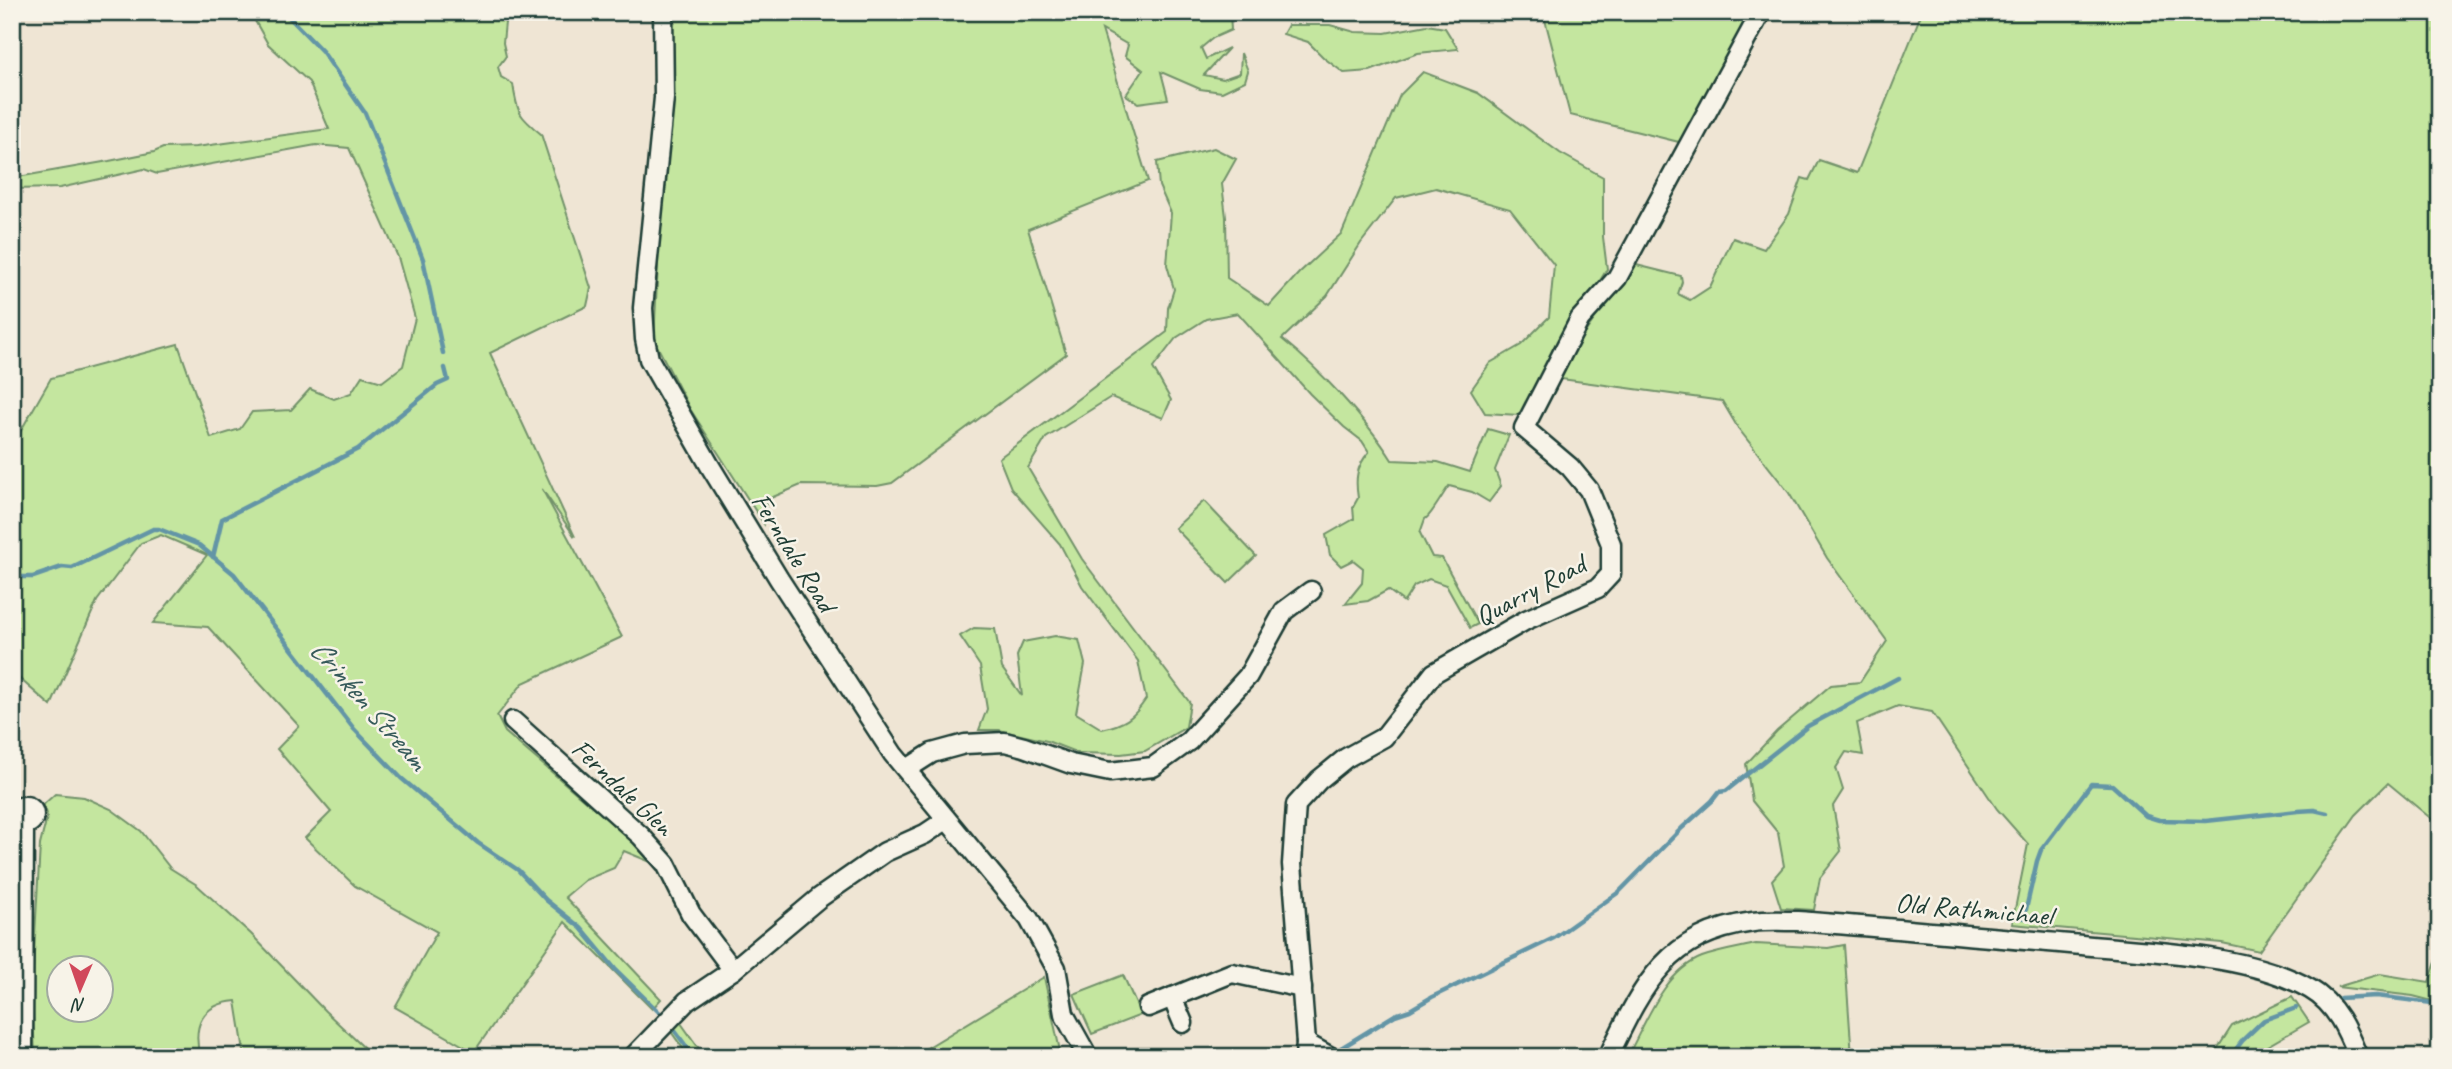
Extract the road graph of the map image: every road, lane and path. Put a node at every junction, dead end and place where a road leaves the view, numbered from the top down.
1 (663, 12) edge
2 (1761, 12) edge
3 (1311, 591) dead end
4 (513, 721) dead end
5 (908, 769) junction
6 (19, 813) edge
7 (946, 820) junction
8 (733, 970) junction
9 (1302, 988) junction
10 (1172, 997) junction
11 (1148, 1007) dead end
12 (1183, 1023) dead end
13 (1306, 1050) edge
14 (23, 1057) edge
15 (633, 1057) edge
16 (1088, 1057) edge
17 (1331, 1057) edge
18 (1608, 1057) edge
19 (2358, 1057) edge

1 - 5 street, Ferndale Road
2 - 9 street, Quarry Road
3 - 5 street
4 - 8 street, Ferndale Glen
5 - 7 street, Ferndale Road
6 - 14 street
7 - 8 street
7 - 16 street, Ferndale Road
8 - 15 street
9 - 10 street
9 - 13 street, Quarry Road
10 - 11 street
10 - 12 street
13 - 17 street
18 - 19 street, Old Rathmichael

